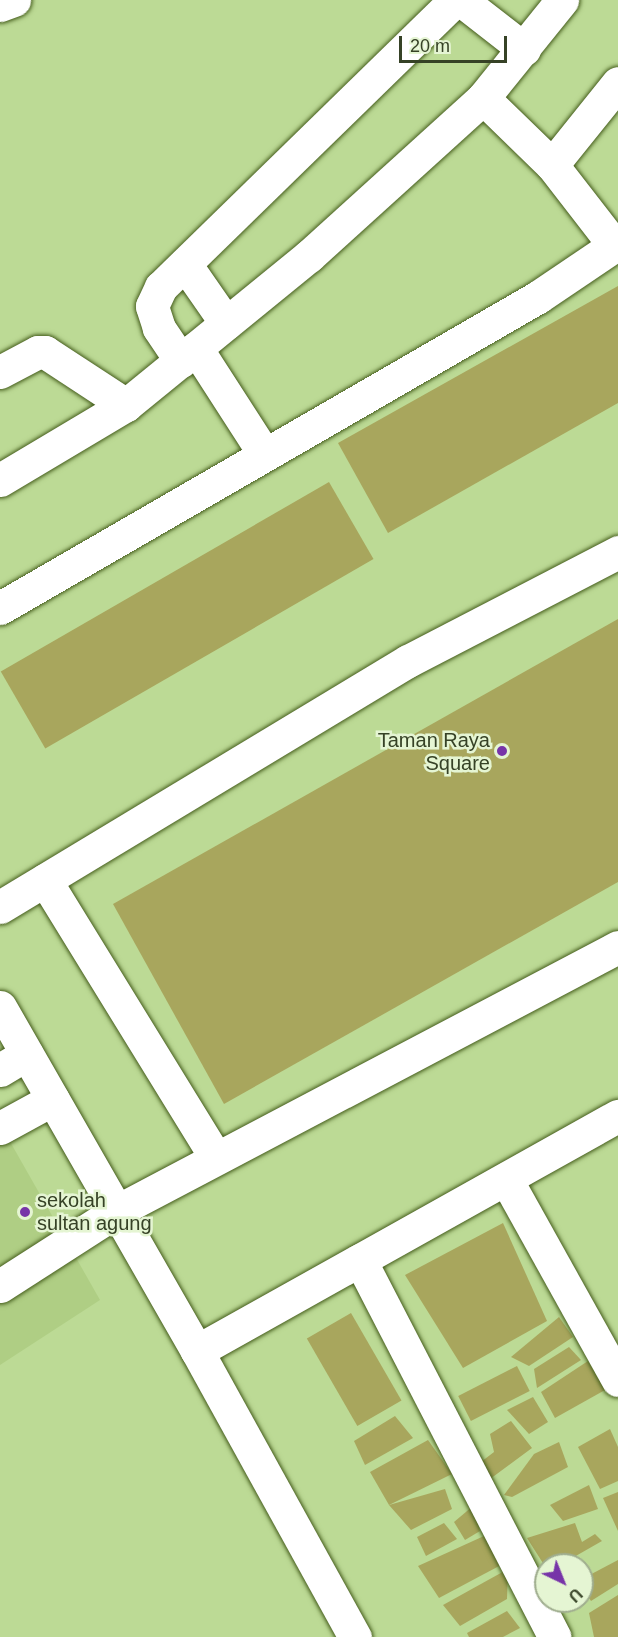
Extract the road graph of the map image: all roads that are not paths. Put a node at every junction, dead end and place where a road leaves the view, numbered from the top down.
1 (14, 0) edge
2 (455, 0) edge
3 (461, 0) edge
4 (0, 5) edge
5 (547, 6) edge
6 (524, 49) junction
7 (618, 83) edge
8 (483, 98) junction
9 (552, 165) junction
10 (616, 244) edge
11 (185, 264) junction
12 (226, 323) junction
13 (188, 355) junction
14 (0, 372) edge
15 (126, 405) junction
16 (265, 455) junction
17 (0, 480) edge
18 (618, 552) edge
19 (0, 608) edge
20 (45, 880) junction
21 (0, 907) edge
22 (618, 947) edge
23 (0, 1007) edge
24 (14, 1062) edge
25 (53, 1099) junction
26 (618, 1116) edge
27 (0, 1128) edge
28 (216, 1158) junction
29 (506, 1179) junction
30 (117, 1211) junction
31 (360, 1260) junction
32 (0, 1286) edge
33 (197, 1351) junction
34 (618, 1380) edge
35 (355, 1637) edge
36 (555, 1637) edge

1 - 4 street
2 - 11 street
3 - 6 street
5 - 6 street
6 - 8 street
7 - 9 street
8 - 9 street
8 - 12 street
9 - 10 street
10 - 16 street
11 - 12 street
11 - 13 street
12 - 13 street
13 - 15 street
13 - 16 street
14 - 15 street
15 - 17 street
16 - 19 street
18 - 20 street
20 - 21 street
20 - 28 street
22 - 28 street
23 - 24 street
24 - 25 street
25 - 27 street
25 - 30 street
26 - 29 street
28 - 30 street
29 - 31 street
29 - 34 street
30 - 32 street
30 - 33 street
31 - 33 street
31 - 36 street
33 - 35 street

